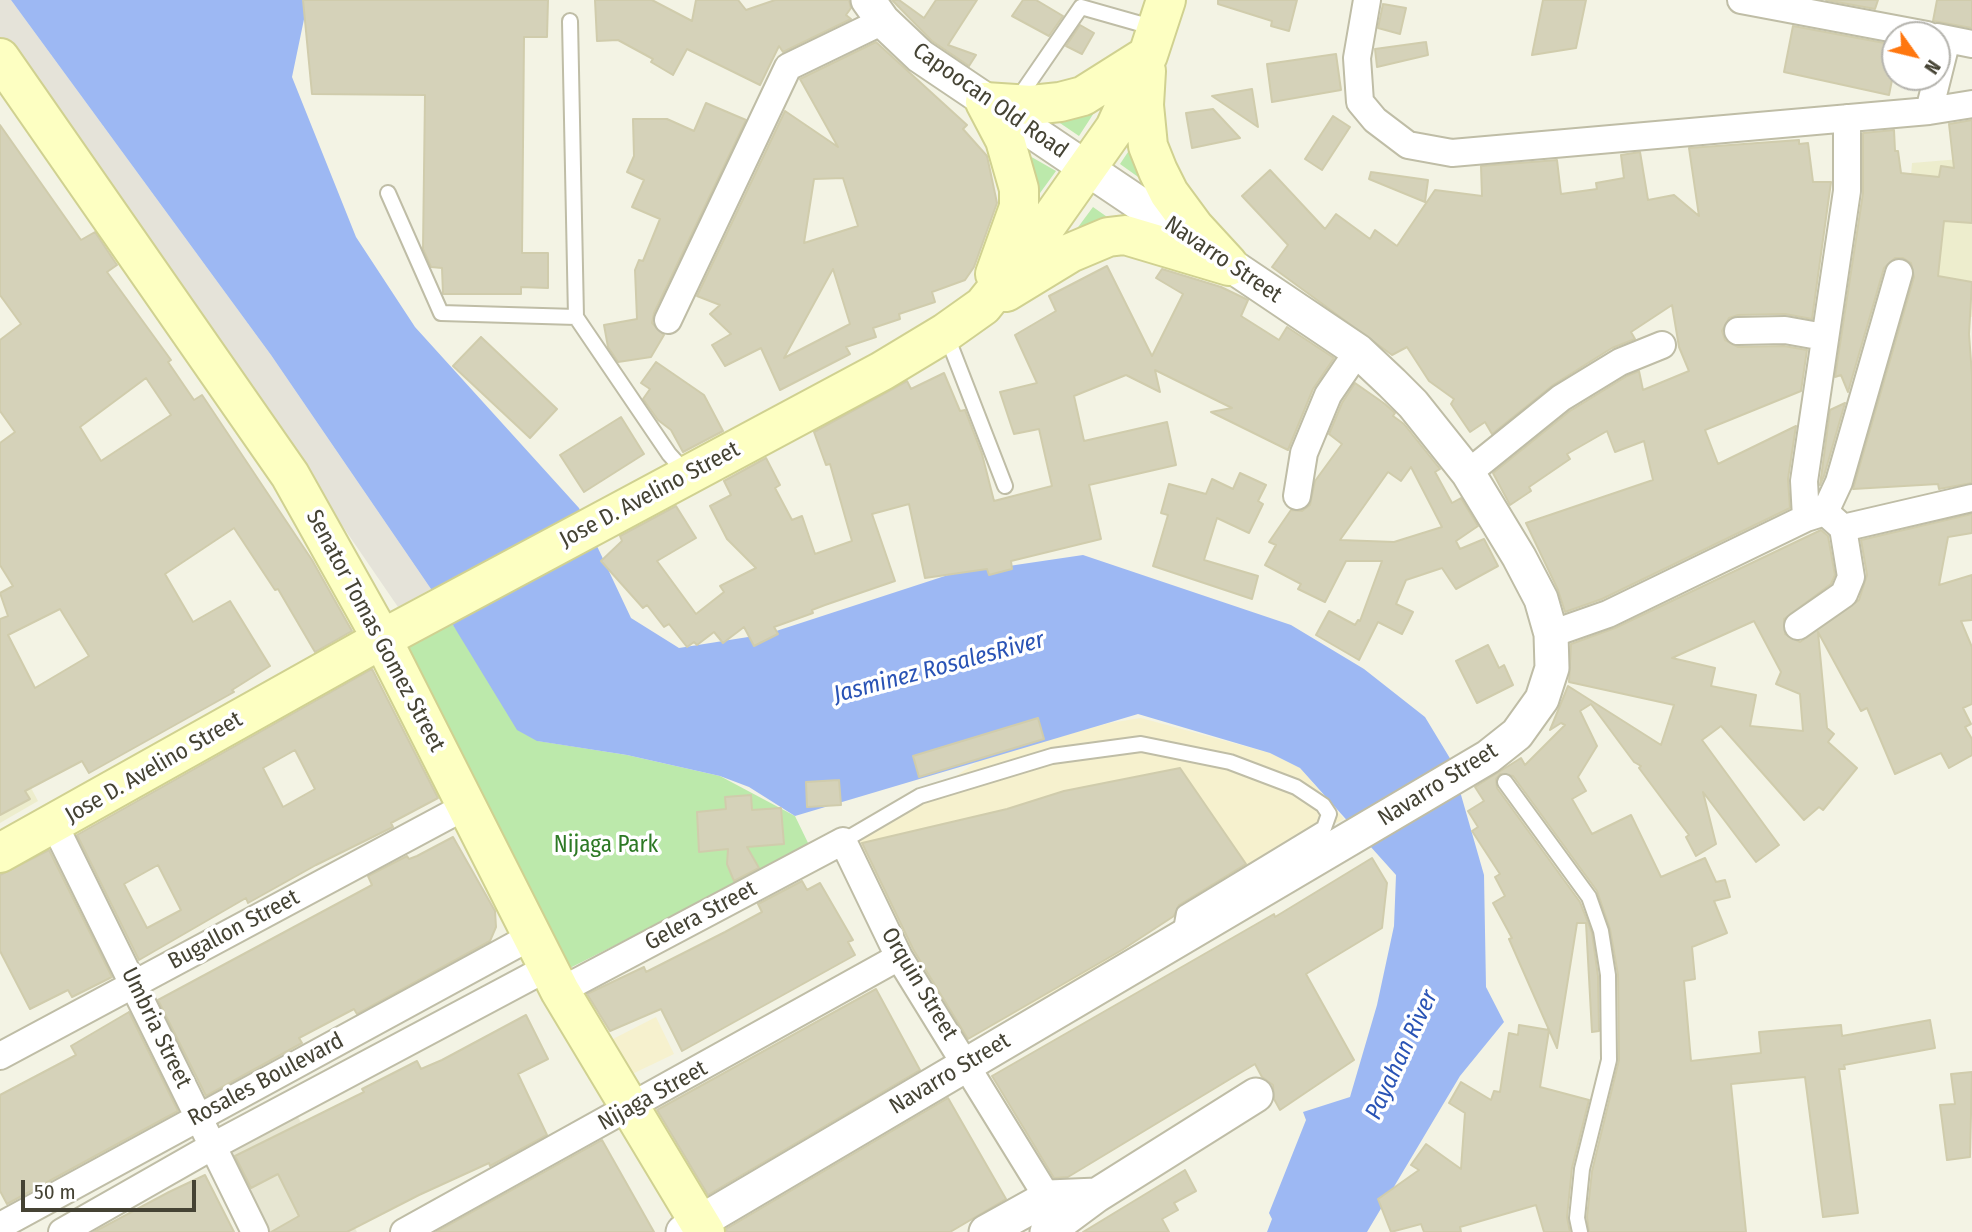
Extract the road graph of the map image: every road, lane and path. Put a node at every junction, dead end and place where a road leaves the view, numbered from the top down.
1 (1367, 0) edge
2 (1741, 0) edge
3 (875, 11) edge
4 (570, 21) dead end
5 (1881, 27) edge
6 (1157, 28) edge
7 (0, 58) edge
8 (1934, 91) edge
9 (1000, 103) junction
10 (1972, 104) edge
11 (1929, 111) junction
12 (1847, 118) junction
13 (1088, 169) junction
14 (388, 193) dead end
15 (1229, 266) junction
16 (1899, 272) dead end
17 (983, 306) junction
18 (576, 317) junction
19 (668, 320) dead end
20 (1738, 331) dead end
21 (945, 333) junction
22 (1824, 337) junction
23 (1662, 345) dead end
24 (1358, 351) junction
25 (1468, 474) junction
26 (690, 476) junction
27 (1004, 486) dead end
28 (1297, 496) dead end
29 (1972, 498) edge
30 (1825, 519) junction
31 (1798, 626) dead end
32 (1551, 634) junction
33 (382, 639) junction
34 (1505, 782) dead end
35 (467, 804) junction
36 (54, 824) junction
37 (843, 841) junction
38 (0, 853) edge
39 (1180, 939) junction
40 (899, 957) junction
41 (546, 965) junction
42 (134, 983) junction
43 (0, 1056) edge
44 (967, 1063) junction
45 (1256, 1095) dead end
46 (631, 1109) junction
47 (199, 1116) junction
48 (214, 1146) junction
49 (1056, 1221) edge
50 (2, 1226) edge
51 (696, 1229) edge
52 (62, 1232) edge
53 (256, 1232) edge
54 (404, 1232) edge
55 (986, 1232) edge
56 (1580, 1232) edge

1 - 12 street
2 - 5 street
3 - 9 street, Capoocan Old Road
3 - 19 street
4 - 18 lane
6 - 9 main road
6 - 9 lane
6 - 13 main road, Jose D. Avelino Street
6 - 15 main road
7 - 33 main road, Senator Tomas Gomez Street
8 - 11 street
9 - 13 street, Capoocan Old Road
9 - 17 main road
10 - 11 street
11 - 12 street
12 - 22 street
13 - 15 street, Navarro Street
13 - 17 main road, Jose D. Avelino Street
14 - 18 lane
15 - 17 main road
15 - 24 street, Navarro Street
16 - 30 street
17 - 21 main road, Jose D. Avelino Street
18 - 26 lane
20 - 22 street
21 - 26 main road, Jose D. Avelino Street
21 - 27 lane
22 - 30 street
23 - 25 street
24 - 25 street, Navarro Street
24 - 28 street
25 - 32 street, Navarro Street
26 - 33 main road, Jose D. Avelino Street
29 - 30 street
30 - 31 street
30 - 32 street
32 - 39 street, Navarro Street
33 - 35 main road, Senator Tomas Gomez Street
33 - 36 main road, Jose D. Avelino Street
34 - 56 lane
35 - 41 main road, Senator Tomas Gomez Street
35 - 42 street, Bugallon Street
36 - 38 main road, Jose D. Avelino Street
36 - 42 street, Umbria Street
37 - 39 lane
37 - 40 street, Orquin Street
37 - 41 street, Gelera Street
39 - 44 street, Navarro Street
40 - 44 street, Orquin Street
40 - 46 street, Nijaga Street
41 - 46 main road, Senator Tomas Gomez Street
41 - 47 street, Rosales Boulevard
41 - 48 street, Rosales Boulevard
42 - 43 street, Bugallon Street
42 - 47 street, Umbria Street
44 - 49 street, Orquin Street
44 - 51 street, Navarro Street
45 - 49 street
46 - 51 main road, Senator Tomas Gomez Street
46 - 54 street, Nijaga Street
47 - 48 street, Umbria Street
47 - 50 street, Rosales Boulevard
48 - 52 street, Rosales Boulevard
48 - 53 street, Umbria Street
49 - 55 street

